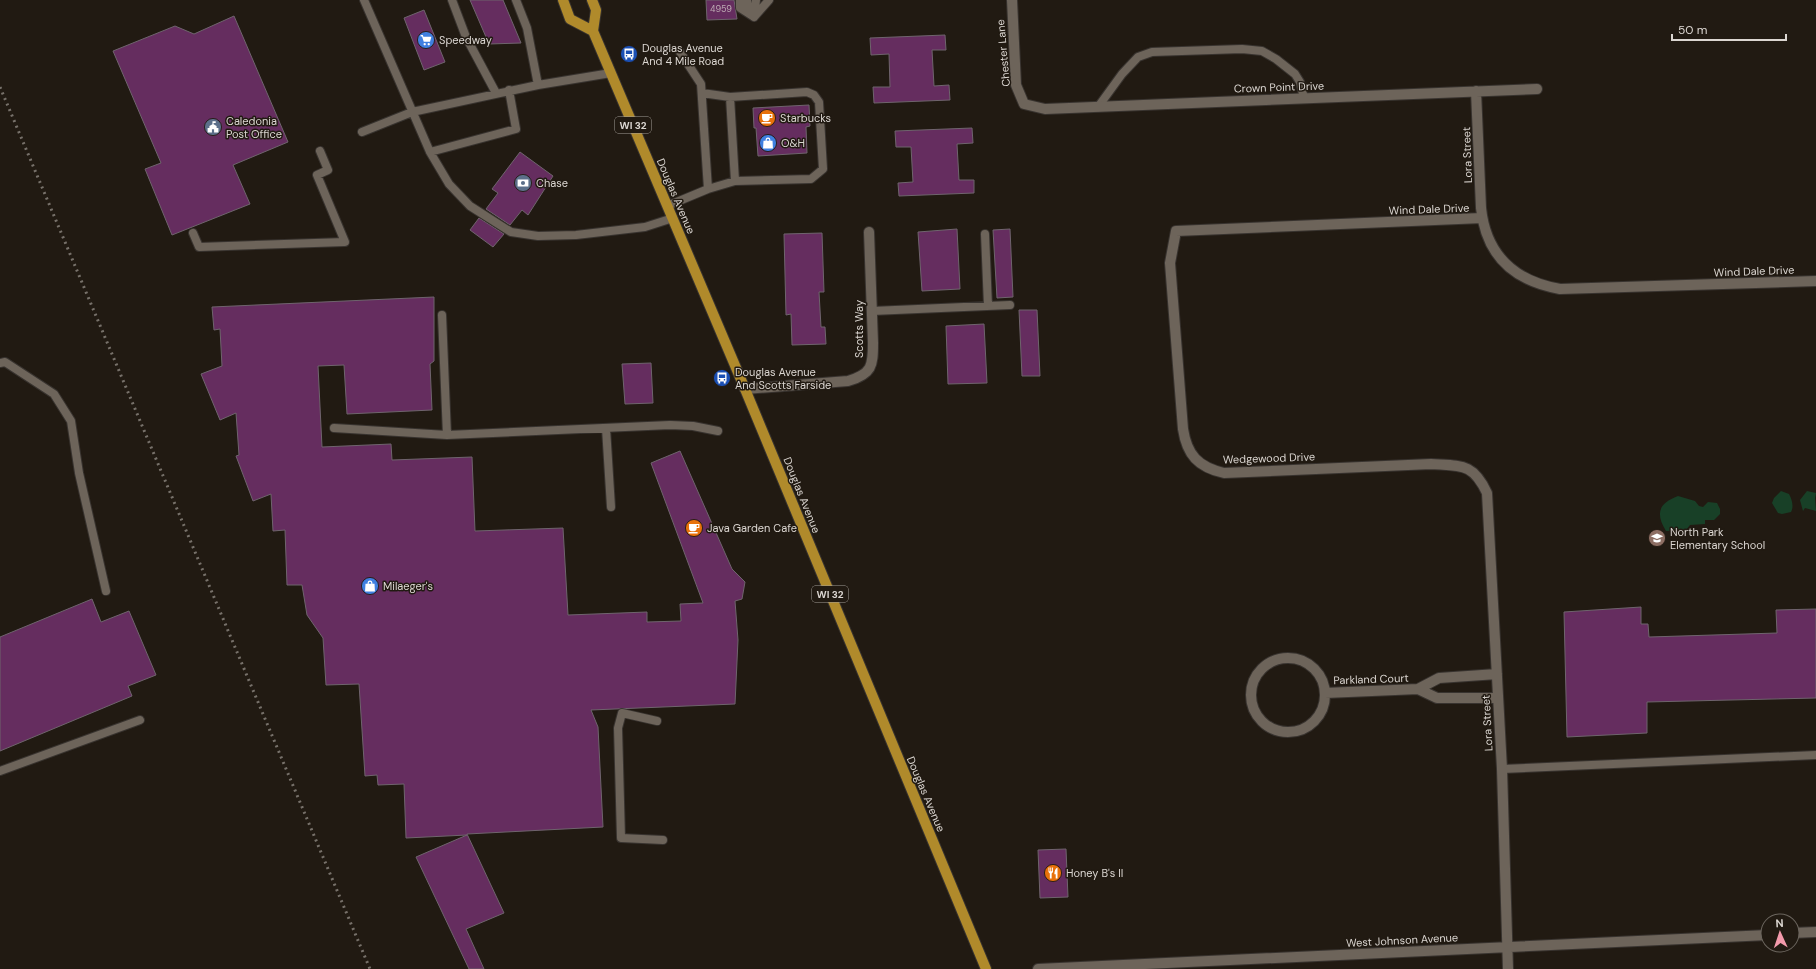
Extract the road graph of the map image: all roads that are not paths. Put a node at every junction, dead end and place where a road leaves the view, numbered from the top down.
1 (364, 0) edge
2 (452, 0) edge
3 (516, 0) edge
4 (563, 0) edge
5 (592, 0) edge
6 (740, 0) edge
7 (747, 0) edge
8 (756, 0) edge
9 (762, 0) edge
10 (769, 0) edge
11 (1012, 0) edge
12 (754, 17) junction
13 (594, 31) junction
14 (680, 52) dead end
15 (611, 73) junction
16 (538, 85) junction
17 (1537, 89) dead end
18 (509, 90) junction
19 (1476, 91) junction
20 (496, 93) junction
21 (702, 93) junction
22 (730, 97) junction
23 (1304, 98) junction
24 (1024, 104) joint
25 (1098, 107) junction
26 (412, 112) junction
27 (362, 132) dead end
28 (320, 151) dead end
29 (430, 152) junction
30 (735, 181) junction
31 (708, 189) junction
32 (668, 206) junction
33 (673, 218) junction
34 (1482, 218) junction
35 (1176, 231) joint
36 (869, 232) dead end
37 (193, 233) dead end
38 (985, 234) dead end
39 (1816, 281) edge
40 (1010, 305) dead end
41 (988, 306) junction
42 (872, 311) junction
43 (442, 315) dead end
44 (0, 362) edge
45 (745, 389) junction
46 (334, 428) dead end
47 (606, 428) junction
48 (718, 431) dead end
49 (447, 435) junction
50 (1480, 478) joint
51 (611, 507) dead end
52 (106, 591) dead end
53 (1497, 674) junction
54 (1418, 689) junction
55 (1325, 692) junction
56 (1498, 698) junction
57 (140, 720) dead end
58 (657, 721) dead end
59 (1816, 755) edge
60 (1502, 769) junction
61 (0, 771) edge
62 (663, 840) dead end
63 (1816, 932) edge
64 (1800, 933) edge
65 (1760, 935) edge
66 (1508, 947) junction
67 (1118, 967) edge
68 (986, 969) edge
69 (1038, 969) edge
70 (1508, 969) edge

1 - 26 lane
2 - 20 lane
3 - 16 lane
4 - 13 main road
5 - 13 main road, Douglas Avenue / WI 32
6 - 12 lane
7 - 12 lane
8 - 12 lane
9 - 12 lane
10 - 12 lane
11 - 24 street, Chester Lane
13 - 15 main road, Douglas Avenue / WI 32
14 - 21 lane
15 - 16 lane
15 - 32 main road, Douglas Avenue / WI 32
16 - 18 lane
17 - 19 street, Crown Point Drive
18 - 20 lane
18 - 29 lane
19 - 23 street, Crown Point Drive
19 - 34 street, Lora Street
20 - 26 lane
21 - 22 lane
21 - 31 lane
22 - 30 lane
22 - 30 lane
23 - 25 street, Crown Point Drive
23 - 25 lane
24 - 25 street, Crown Point Drive
26 - 27 lane
26 - 29 lane
28 - 37 lane
29 - 33 lane
30 - 31 lane
31 - 32 lane
32 - 33 main road, Douglas Avenue / WI 32
33 - 45 main road, Douglas Avenue / WI 32
34 - 35 street, Wind Dale Drive
34 - 39 street, Wind Dale Drive
35 - 50 street, Wedgewood Drive
36 - 42 street, Scotts Way
38 - 41 lane
40 - 41 lane
41 - 42 lane
42 - 45 street, Scotts Way
43 - 49 lane
44 - 52 lane
45 - 68 main road, Douglas Avenue / WI 32
46 - 49 lane
47 - 48 lane
47 - 49 lane
47 - 51 lane
50 - 53 street, Lora Street
53 - 54 street, Parkland Court
53 - 56 street, Lora Street
54 - 55 street, Parkland Court
54 - 56 street, Parkland Court
55 - 55 street, Parkland Court
56 - 60 street, Lora Street
57 - 61 lane
58 - 62 lane
59 - 60 lane
60 - 66 street, Lora Street
63 - 64 street
65 - 66 street, West Johnson Avenue
66 - 67 street, West Johnson Avenue
66 - 70 street, Lora Street
67 - 69 street, West Johnson Avenue

